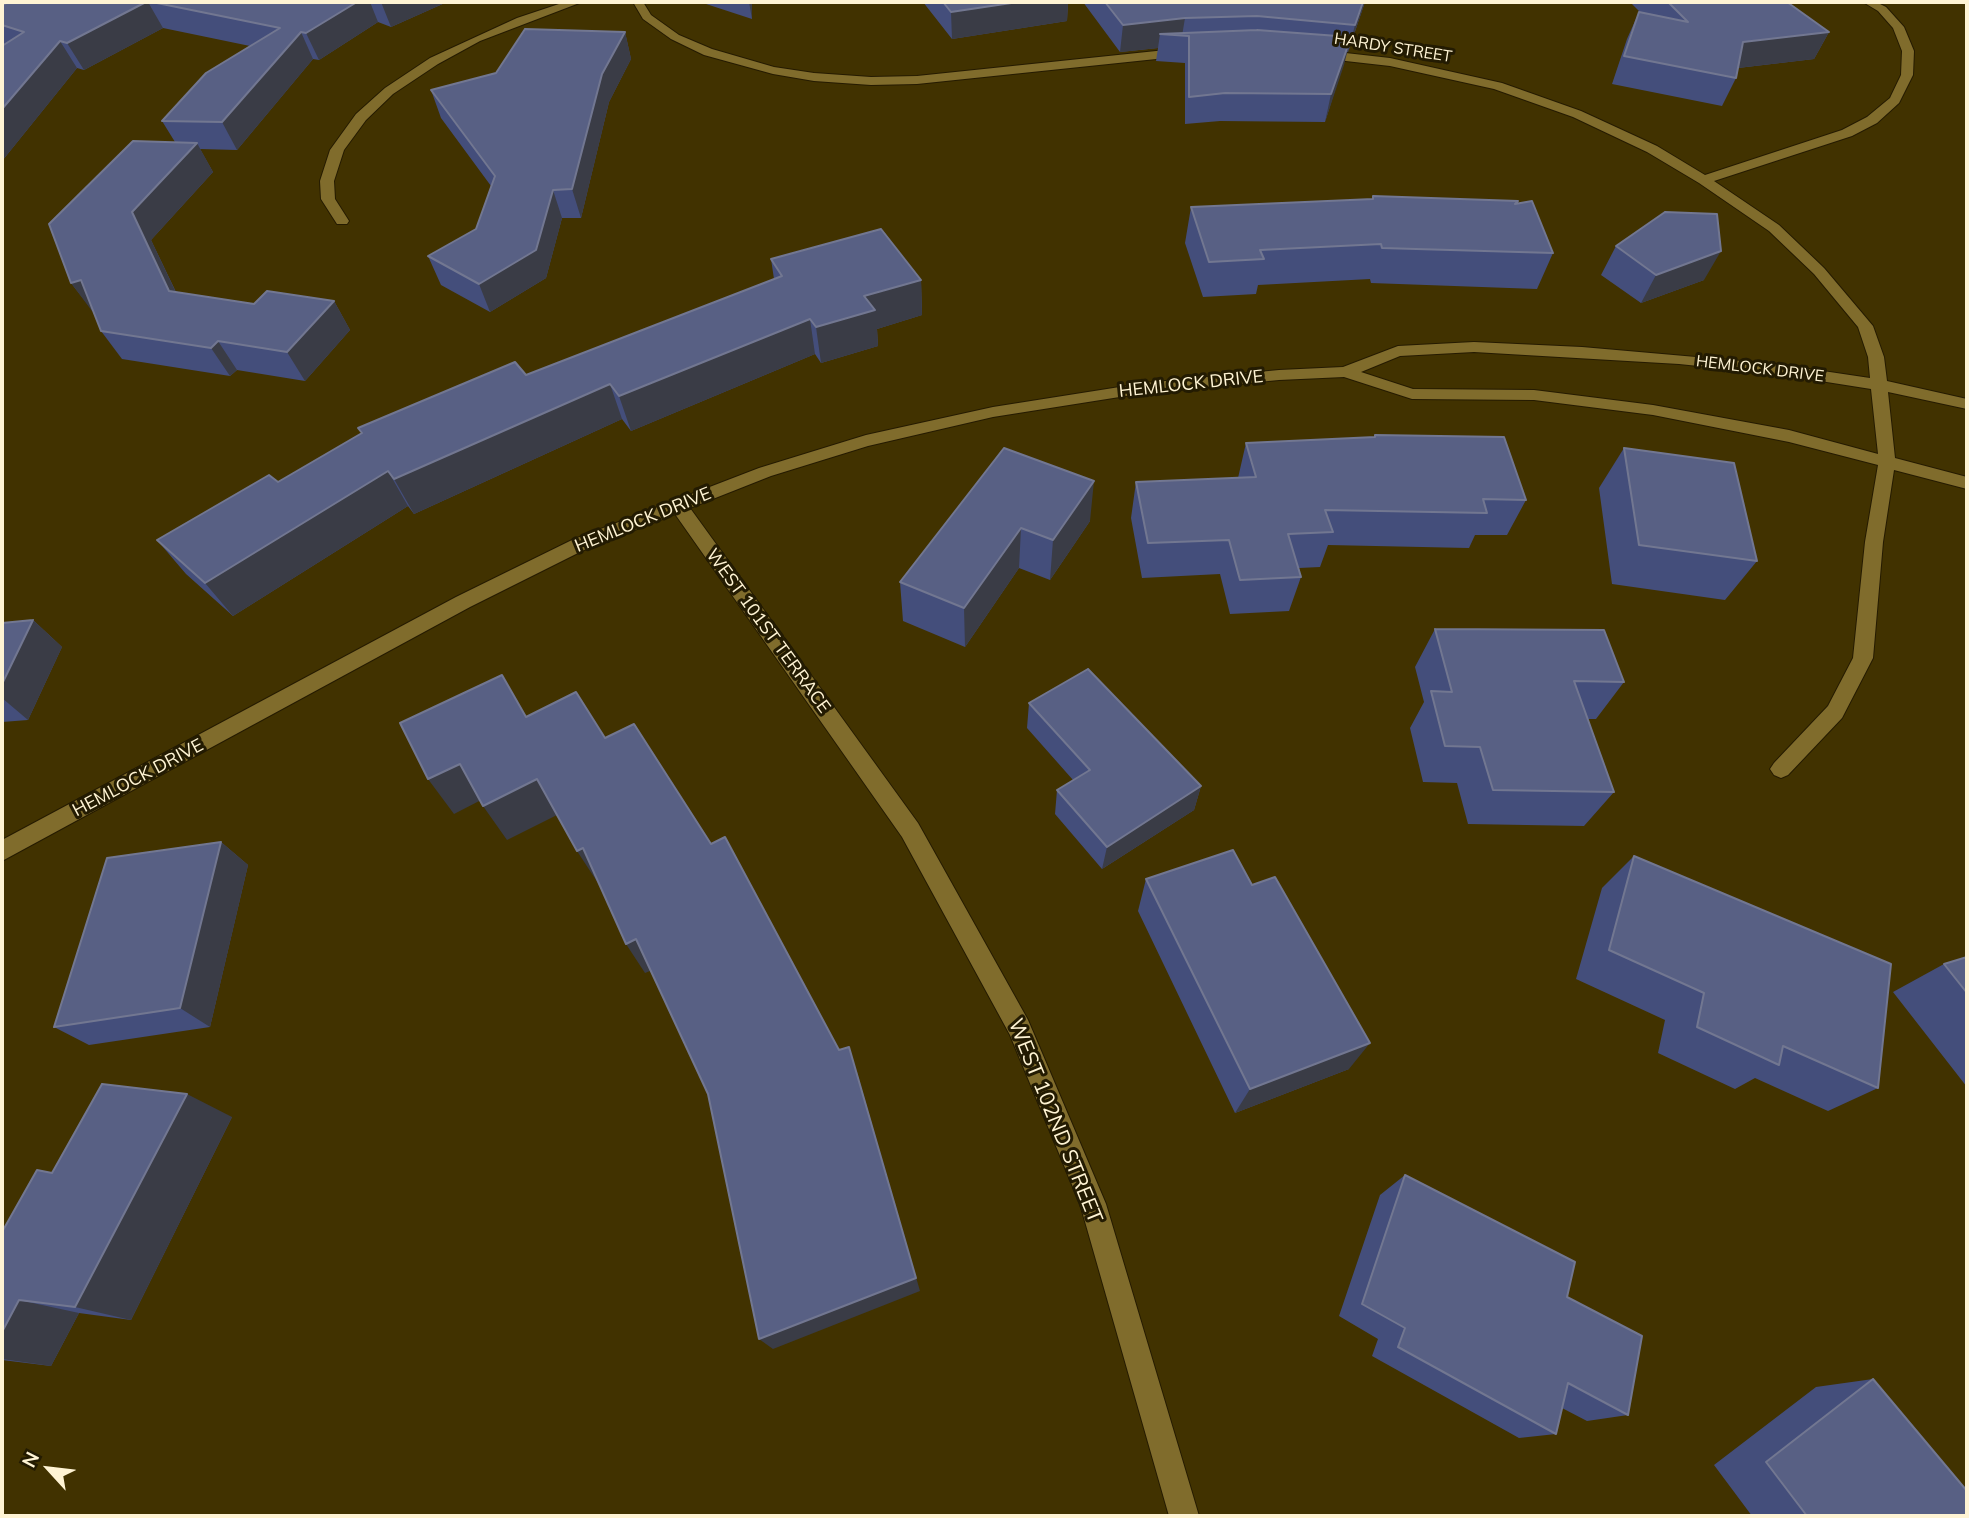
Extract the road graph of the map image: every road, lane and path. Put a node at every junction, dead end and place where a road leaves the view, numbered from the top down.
1 (576, 2) edge
2 (638, 2) edge
3 (1868, 2) edge
4 (1204, 51) edge
5 (1304, 53) edge
6 (1704, 180) junction
7 (342, 220) dead end
8 (1345, 372) junction
9 (1879, 385) junction
10 (1967, 404) edge
11 (1887, 461) junction
12 (1967, 482) edge
13 (679, 506) junction
14 (857, 756) joint
15 (1781, 769) dead end
16 (2, 851) edge
17 (1184, 1516) edge

1 - 7 street
2 - 4 street
3 - 6 street
5 - 6 street, HARDY STREET
6 - 9 street, HARDY STREET
8 - 9 street, HEMLOCK DRIVE
8 - 11 street, HEMLOCK DRIVE
8 - 13 street, HEMLOCK DRIVE
9 - 10 street, HEMLOCK DRIVE
9 - 11 street, HARDY STREET
11 - 12 street, HEMLOCK DRIVE
11 - 15 street
13 - 14 street, WEST 101ST TERRACE
13 - 16 street, HEMLOCK DRIVE
14 - 17 street, WEST 102ND STREET

